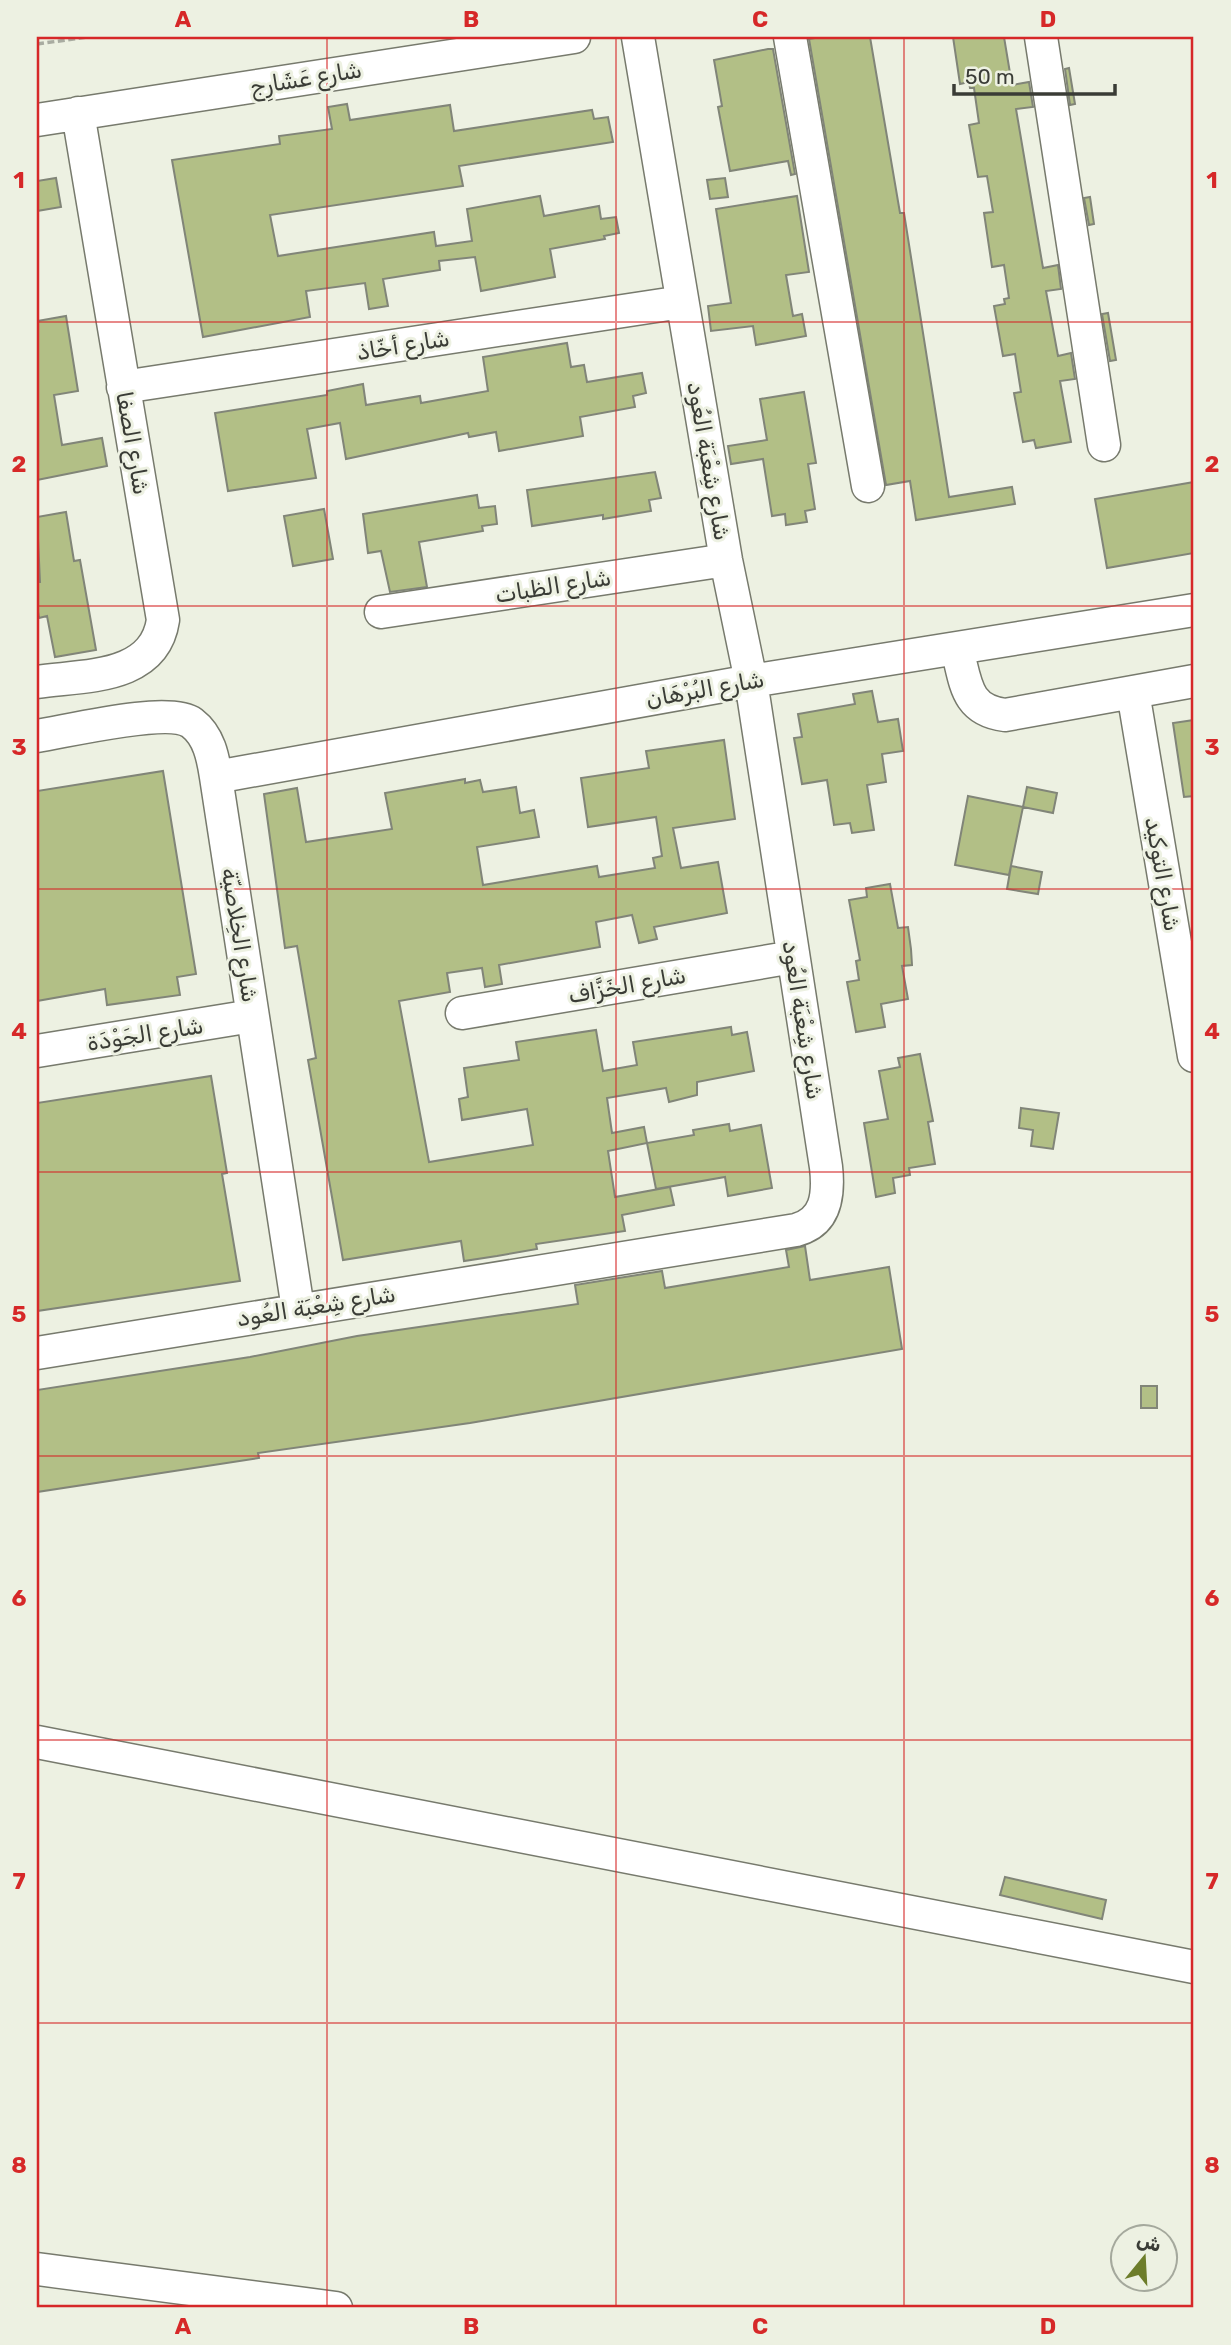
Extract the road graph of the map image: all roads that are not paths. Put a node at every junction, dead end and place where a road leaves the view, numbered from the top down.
1 (574, 37) edge
2 (638, 37) edge
3 (790, 37) edge
4 (1041, 37) edge
5 (78, 113) junction
6 (37, 120) edge
7 (682, 303) junction
8 (123, 387) junction
9 (1104, 445) dead end
10 (868, 486) dead end
11 (726, 560) junction
12 (1194, 610) edge
13 (381, 612) dead end
14 (957, 649) junction
15 (751, 681) junction
16 (1194, 681) edge
17 (37, 682) edge
18 (1133, 692) junction
19 (37, 736) edge
20 (216, 777) junction
21 (793, 957) junction
22 (462, 1013) dead end
23 (252, 1016) junction
24 (37, 1051) edge
25 (1194, 1056) edge
26 (298, 1309) junction
27 (37, 1353) edge
28 (37, 1742) edge
29 (1194, 1968) edge
30 (37, 2269) edge
31 (336, 2308) edge

1 - 5 street, شارع عَشَارِج
2 - 7 street, شارع شِعْبَة العُود
3 - 10 street
4 - 9 street
5 - 6 street, شارع عَشَارِج
5 - 8 street, شارع الصفا
7 - 8 street, شارع أخّاذ
7 - 11 street, شارع شِعْبَة العُود
8 - 17 street, شارع الصفا
11 - 13 street, شارع الظبات
11 - 15 street, شارع شِعْبَة العُود
12 - 14 street, شارع البُرْهَان
14 - 15 street, شارع البُرْهَان
14 - 18 street
15 - 20 street, شارع البُرْهَان
15 - 21 street, شارع شِعْبَة العُود
16 - 18 street
18 - 25 street, شارع التوكيد
19 - 20 street, شارع الخِلاصيّة
20 - 23 street, شارع الخِلاصيّة
21 - 22 street, شارع الخَزَّاف
21 - 26 street, شارع شِعْبَة العُود
23 - 24 street, شارع الجَوْدَة
23 - 26 street, شارع الخِلاصيّة
26 - 27 street, شارع شِعْبَة العُود
28 - 29 street
30 - 31 street

